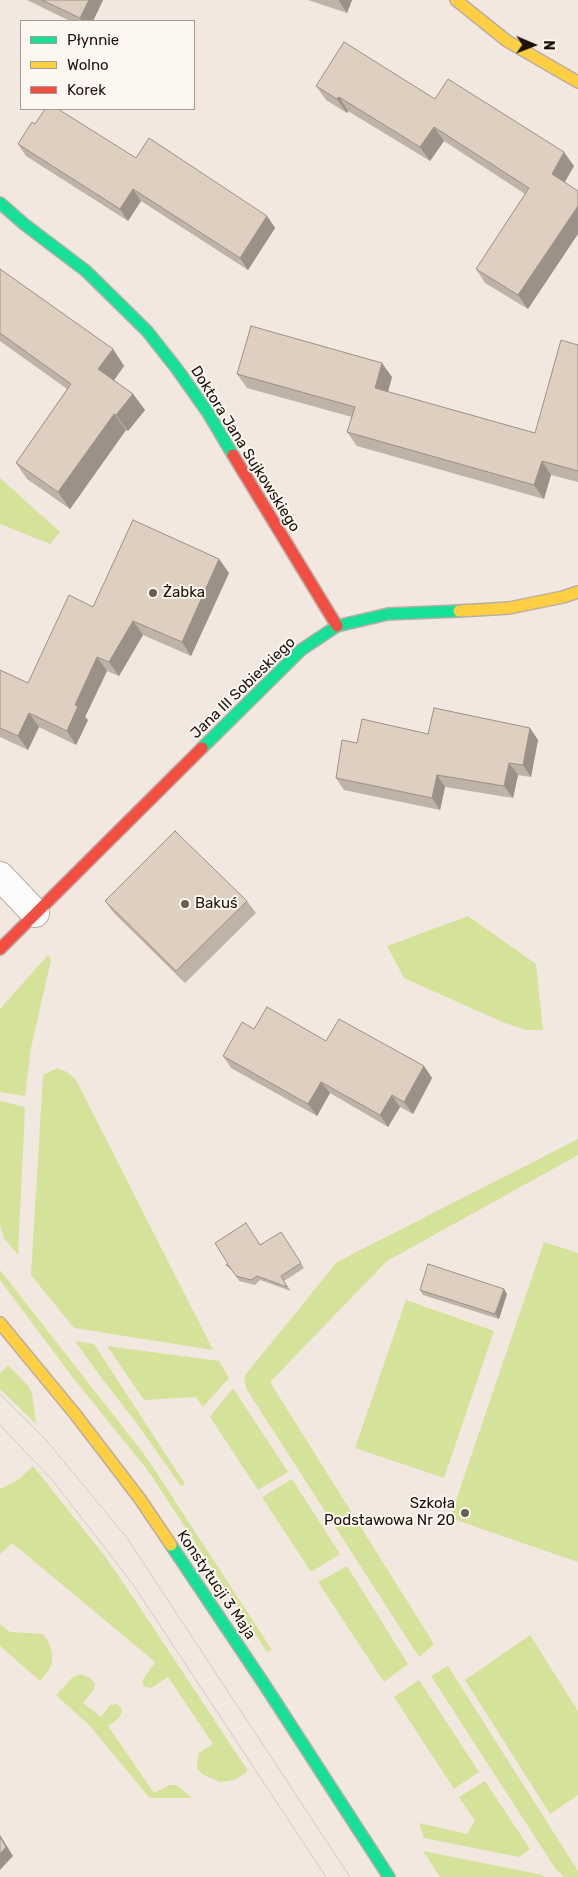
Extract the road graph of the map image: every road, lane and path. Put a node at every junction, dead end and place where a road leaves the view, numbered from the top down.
1 (456, 0) edge
2 (578, 82) edge
3 (0, 203) edge
4 (578, 592) edge
5 (337, 626) junction
6 (0, 876) edge
7 (35, 913) junction
8 (0, 949) edge
9 (0, 1323) edge
10 (389, 1877) edge

1 - 2 street
3 - 5 street, Doktora Jana Sujkowskiego
4 - 5 street, Jana III Sobieskiego
5 - 7 street, Jana III Sobieskiego
6 - 7 street
7 - 8 street, Jana III Sobieskiego
9 - 10 street, Konstytucji 3 Maja

